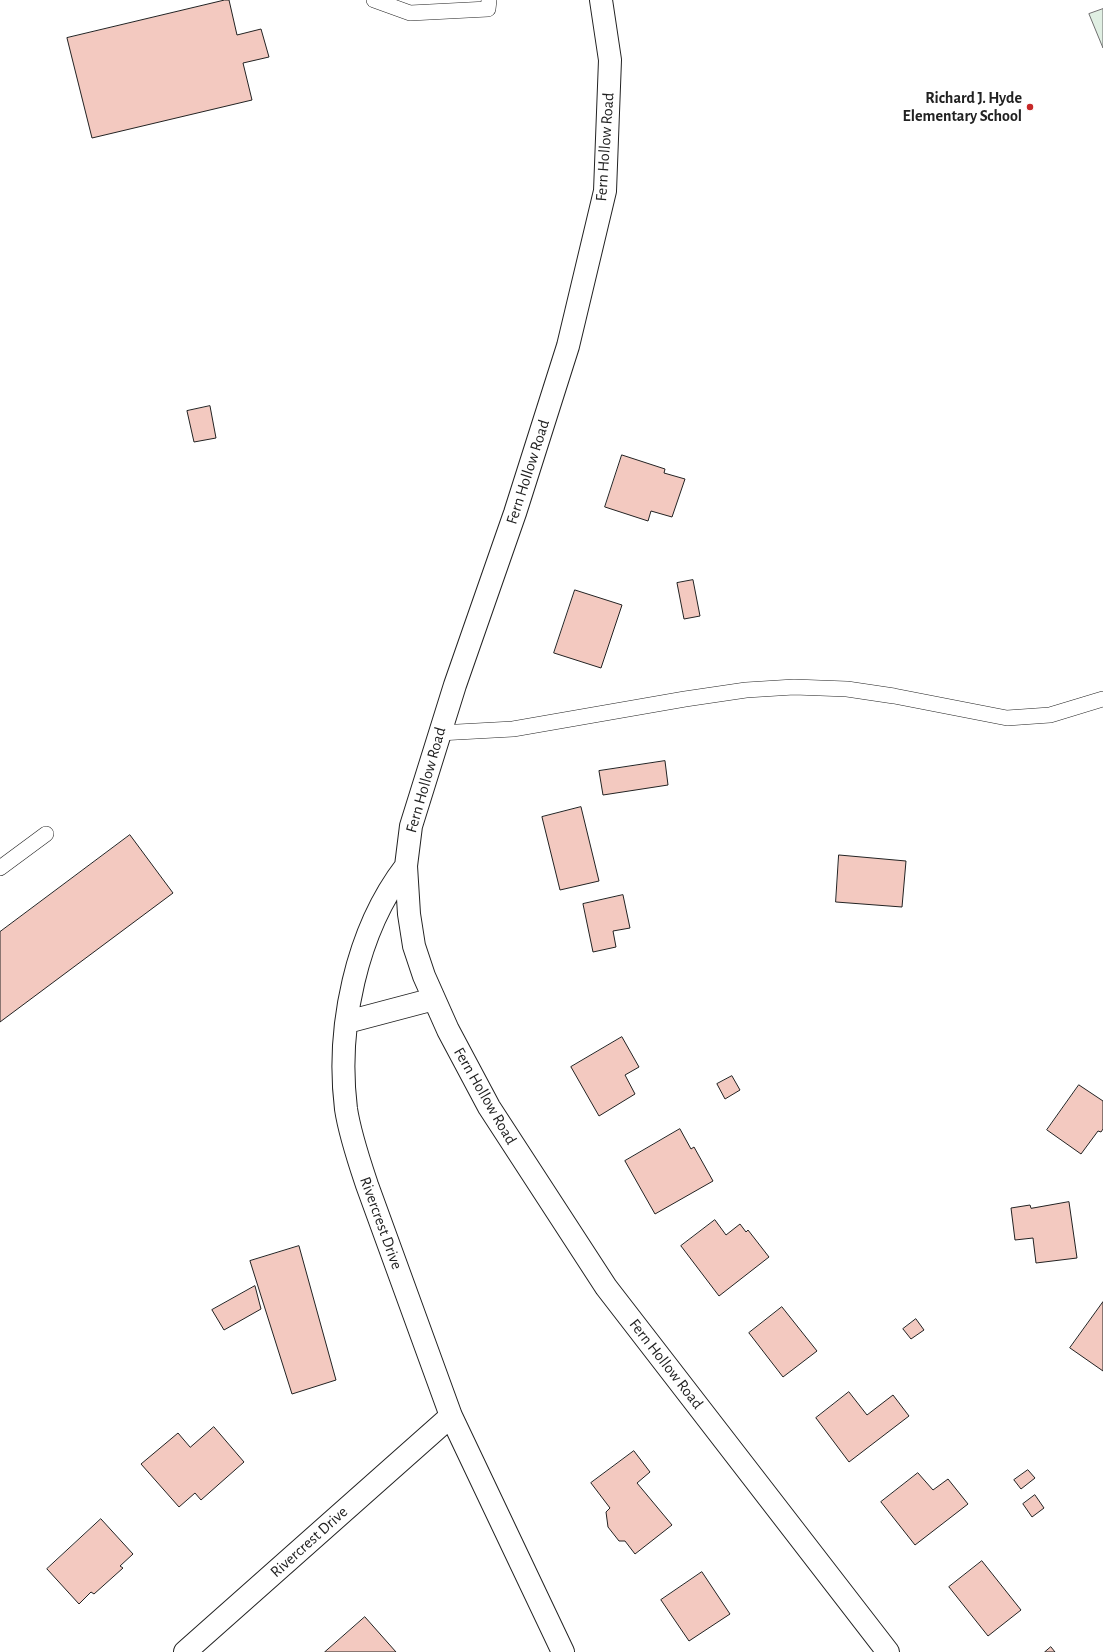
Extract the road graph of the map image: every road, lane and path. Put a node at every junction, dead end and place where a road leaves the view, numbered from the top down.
1 (374, 0) edge
2 (489, 0) edge
3 (600, 0) edge
4 (1103, 699) edge
5 (439, 733) junction
6 (46, 834) dead end
7 (406, 866) junction
8 (0, 868) edge
9 (434, 999) junction
10 (347, 1022) junction
11 (451, 1416) junction
12 (185, 1652) edge
13 (563, 1652) edge
14 (888, 1652) edge

1 - 2 lane
3 - 5 street, Fern Hollow Road
4 - 5 lane
5 - 7 street, Fern Hollow Road
6 - 8 lane
7 - 9 street, Fern Hollow Road
7 - 10 street, Rivercrest Drive
9 - 10 street
9 - 14 street, Fern Hollow Road
10 - 11 street, Rivercrest Drive
11 - 12 street, Rivercrest Drive
11 - 13 street, Rivercrest Drive

